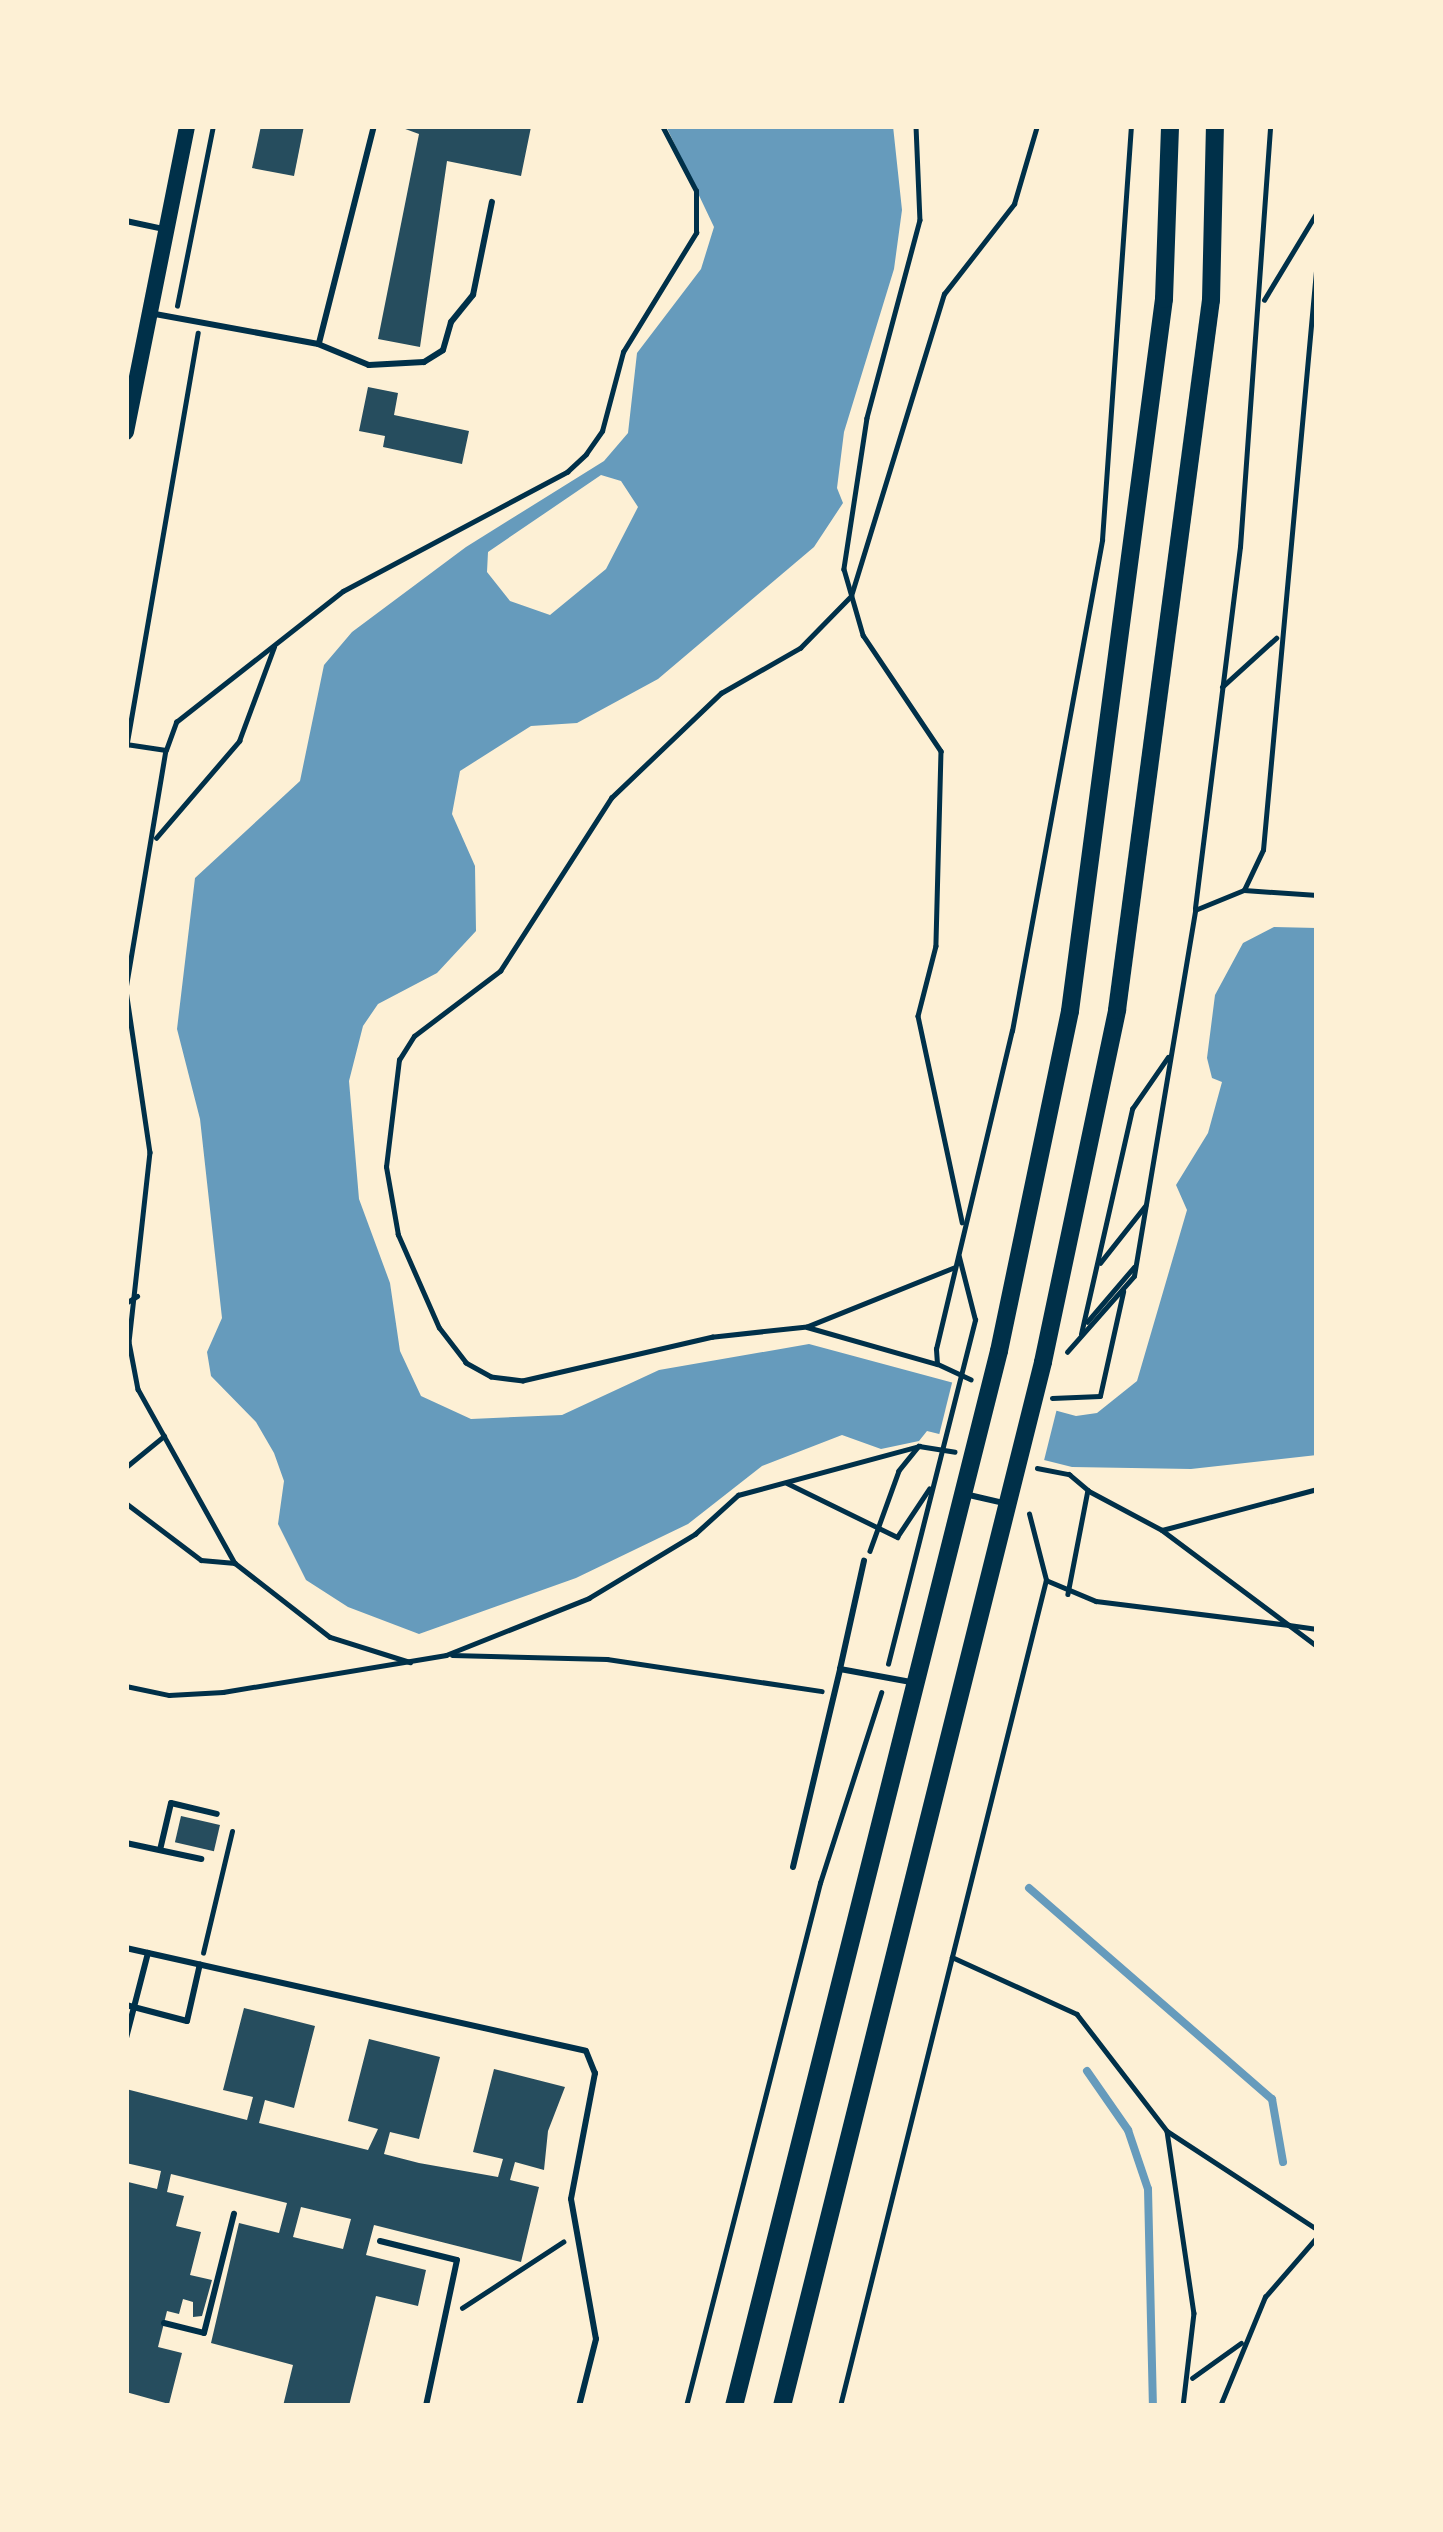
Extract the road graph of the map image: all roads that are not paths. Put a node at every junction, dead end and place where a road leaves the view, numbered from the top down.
1 (187, 126) edge
2 (374, 126) edge
3 (1170, 126) edge
4 (1214, 126) edge
5 (493, 202) dead end
6 (126, 221) edge
7 (166, 230) junction
8 (150, 314) junction
9 (318, 344) junction
10 (126, 432) edge
11 (964, 1485) junction
12 (1008, 1496) junction
13 (864, 1561) road end
14 (840, 1669) junction
15 (911, 1682) junction
16 (218, 1814) dead end
17 (126, 1843) edge
18 (160, 1850) junction
19 (201, 1859) dead end
20 (793, 1867) dead end
21 (126, 1948) edge
22 (148, 1952) junction
23 (200, 1964) junction
24 (130, 2006) edge
25 (126, 2038) edge
26 (234, 2214) dead end
27 (380, 2241) dead end
28 (164, 2323) dead end
29 (426, 2406) edge
30 (579, 2406) edge
31 (734, 2406) edge
32 (782, 2406) edge

1 - 7 street
2 - 9 lane
3 - 11 main road
4 - 12 main road
5 - 9 lane
6 - 7 lane
7 - 8 street
8 - 9 lane
8 - 10 street
11 - 12 lane
11 - 15 main road
12 - 32 main road
13 - 14 lane
14 - 15 lane
14 - 20 lane
15 - 31 main road
16 - 18 lane
17 - 18 lane
18 - 19 lane
21 - 22 lane
22 - 23 lane
22 - 24 lane
23 - 24 lane
23 - 30 lane
24 - 25 lane
26 - 28 lane
27 - 29 lane

